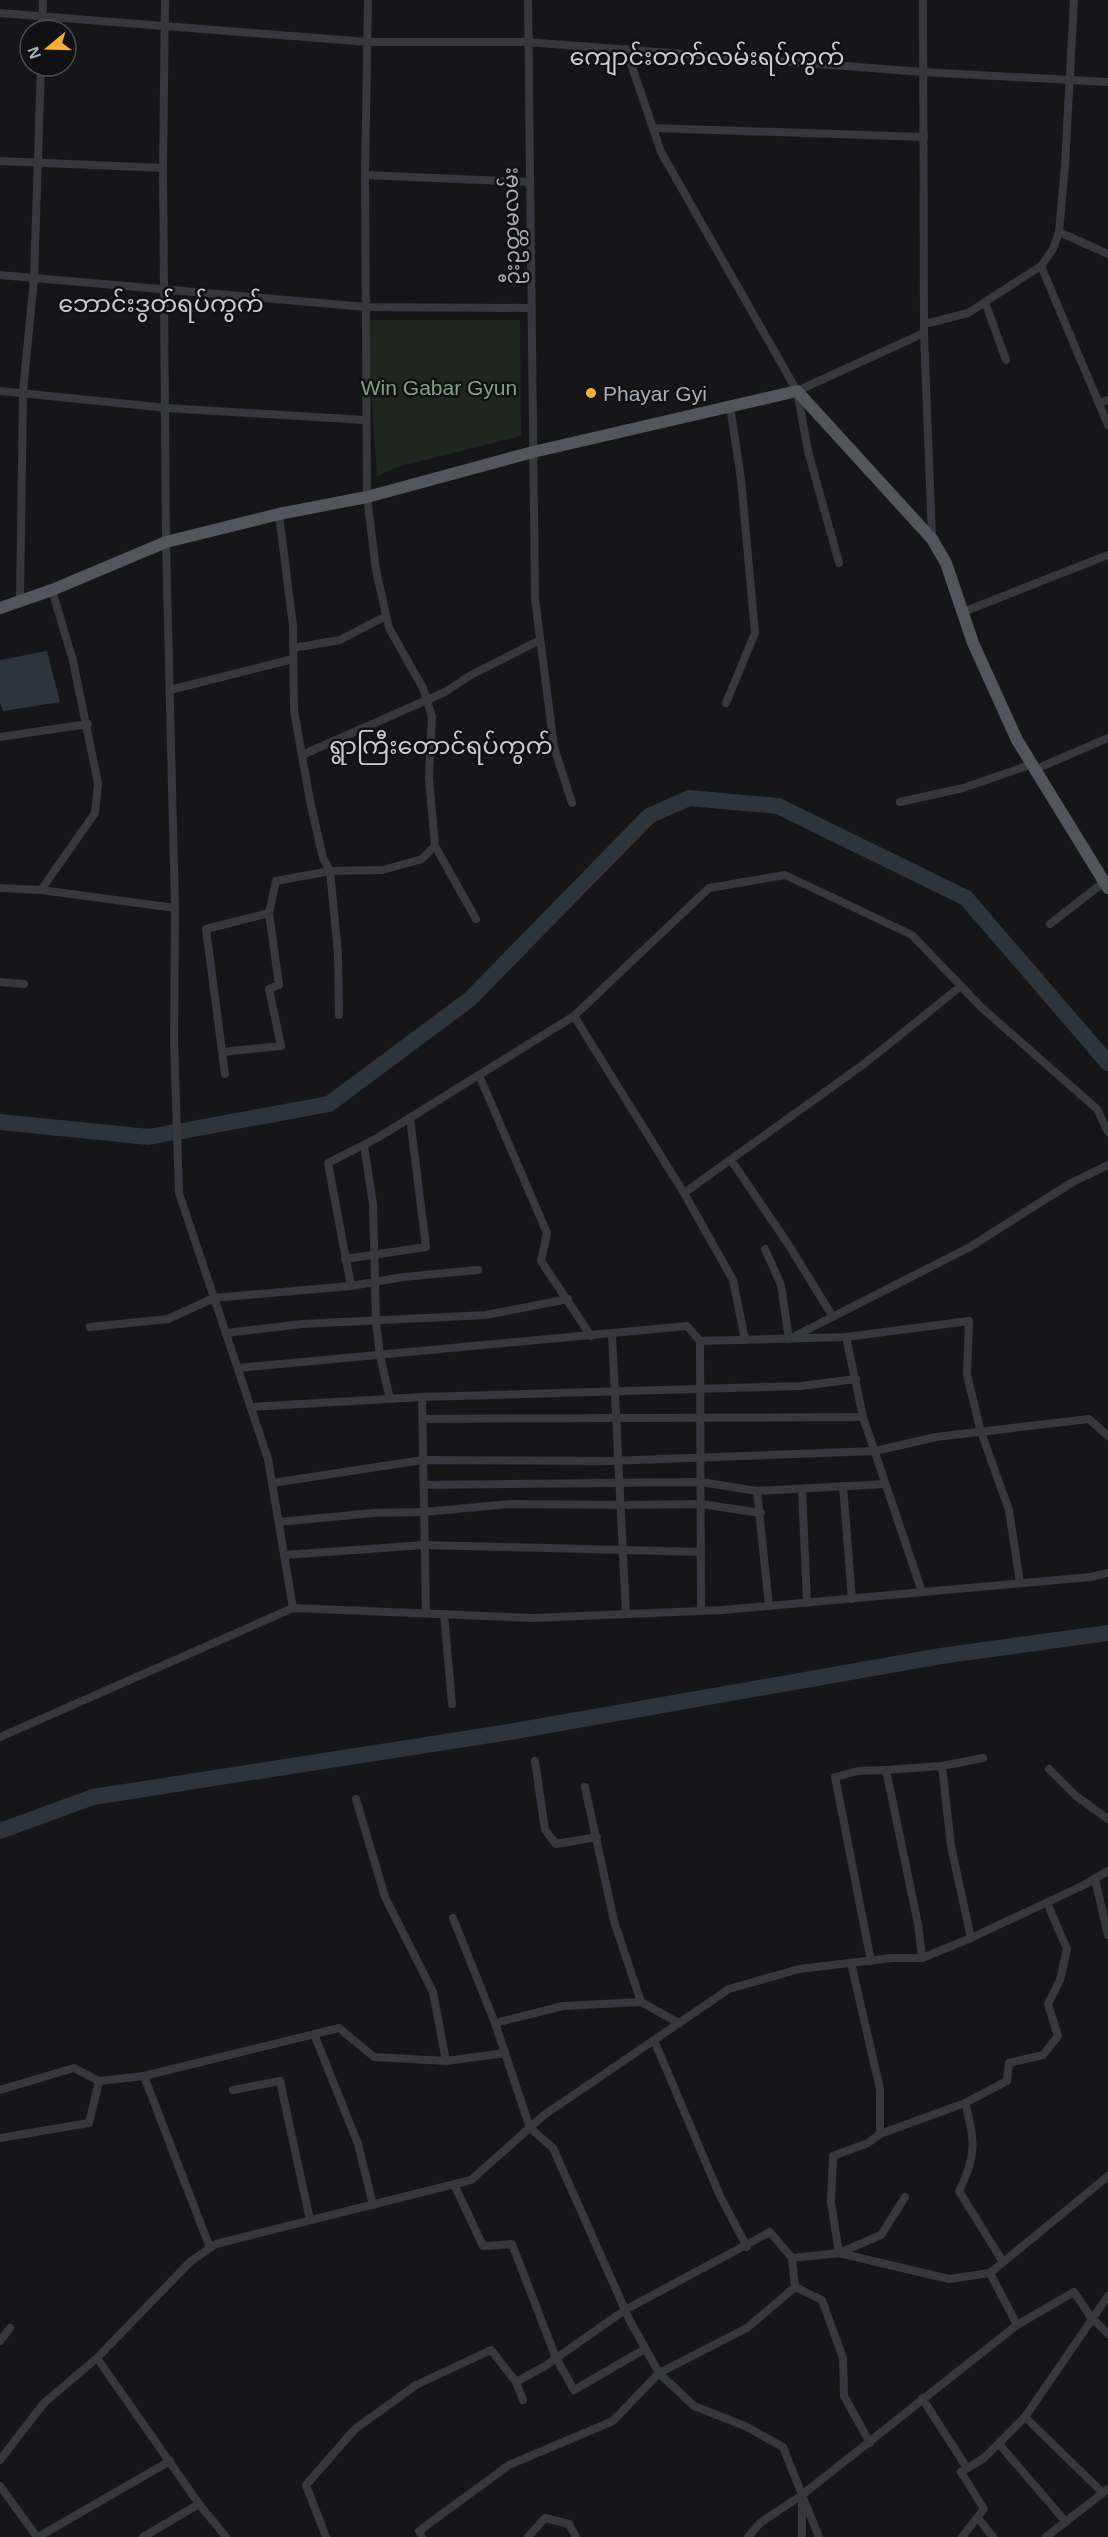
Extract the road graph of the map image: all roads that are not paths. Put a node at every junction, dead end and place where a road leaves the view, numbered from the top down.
1 (43, 0) edge
2 (165, 0) edge
3 (368, 0) edge
4 (528, 0) edge
5 (922, 0) edge
6 (1074, 0) edge
7 (0, 13) edge
8 (43, 16) junction
9 (165, 26) junction
10 (368, 42) junction
11 (526, 42) junction
12 (626, 49) junction
13 (923, 72) junction
14 (41, 78) edge
15 (1071, 79) junction
16 (1108, 82) edge
17 (653, 128) junction
18 (924, 137) junction
19 (0, 161) edge
20 (37, 164) junction
21 (163, 168) junction
22 (365, 175) junction
23 (528, 182) junction
24 (1059, 232) junction
25 (1108, 254) edge
26 (1041, 266) junction
27 (0, 275) edge
28 (34, 278) junction
29 (165, 287) junction
30 (985, 302) junction
31 (366, 307) junction
32 (531, 308) junction
33 (925, 328) junction
34 (1006, 360) dead end
35 (0, 391) edge
36 (797, 391) junction
37 (23, 392) junction
38 (1108, 400) edge
39 (1099, 404) junction
40 (730, 406) junction
41 (167, 408) junction
42 (365, 420) junction
43 (1108, 425) edge
44 (533, 452) junction
45 (367, 497) junction
46 (279, 514) junction
47 (932, 539) junction
48 (166, 542) junction
49 (1108, 555) edge
50 (839, 563) dead end
51 (52, 590) junction
52 (20, 601) junction
53 (0, 608) edge
54 (963, 612) junction
55 (386, 616) junction
56 (540, 640) junction
57 (293, 648) junction
58 (293, 659) junction
59 (170, 690) junction
60 (426, 699) junction
61 (726, 703) dead end
62 (88, 724) junction
63 (0, 737) edge
64 (1108, 738) edge
65 (302, 756) junction
66 (1034, 766) junction
67 (900, 802) dead end
68 (572, 803) dead end
69 (435, 846) junction
70 (330, 871) junction
71 (1106, 885) edge
72 (0, 888) edge
73 (41, 890) junction
74 (175, 908) junction
75 (269, 913) junction
76 (476, 919) dead end
77 (1050, 924) dead end
78 (0, 982) edge
79 (24, 984) dead end
80 (960, 986) junction
81 (339, 1015) dead end
82 (574, 1016) junction
83 (223, 1052) junction
84 (225, 1074) dead end
85 (479, 1075) junction
86 (410, 1118) junction
87 (1108, 1132) edge
88 (364, 1145) junction
89 (731, 1160) junction
90 (1108, 1165) edge
91 (684, 1193) junction
92 (765, 1249) dead end
93 (374, 1256) junction
94 (345, 1259) junction
95 (478, 1270) dead end
96 (375, 1282) junction
97 (351, 1286) junction
98 (214, 1298) junction
99 (568, 1299) junction
100 (833, 1317) junction
101 (376, 1321) junction
102 (90, 1327) dead end
103 (226, 1333) junction
104 (612, 1335) junction
105 (591, 1336) junction
106 (846, 1337) junction
107 (789, 1339) junction
108 (745, 1340) junction
109 (700, 1341) junction
110 (380, 1356) junction
111 (238, 1368) junction
112 (856, 1379) junction
113 (700, 1389) junction
114 (615, 1390) junction
115 (422, 1397) junction
116 (390, 1399) junction
117 (250, 1407) junction
118 (863, 1417) junction
119 (616, 1418) junction
120 (700, 1418) junction
121 (423, 1419) junction
122 (981, 1432) junction
123 (1108, 1437) edge
124 (874, 1451) junction
125 (701, 1456) junction
126 (423, 1460) junction
127 (618, 1461) junction
128 (701, 1482) junction
129 (272, 1483) junction
130 (620, 1484) junction
131 (885, 1484) junction
132 (424, 1485) junction
133 (843, 1486) junction
134 (802, 1489) junction
135 (758, 1491) junction
136 (701, 1504) junction
137 (624, 1505) junction
138 (424, 1512) junction
139 (760, 1513) junction
140 (279, 1522) junction
141 (425, 1545) junction
142 (623, 1548) junction
143 (701, 1552) junction
144 (284, 1556) junction
145 (1108, 1573) edge
146 (1020, 1584) junction
147 (922, 1592) junction
148 (852, 1599) junction
149 (807, 1603) junction
150 (769, 1606) junction
151 (293, 1608) junction
152 (701, 1611) junction
153 (426, 1614) junction
154 (444, 1614) junction
155 (626, 1614) junction
156 (452, 1704) dead end
157 (0, 1737) edge
158 (983, 1758) dead end
159 (535, 1761) dead end
160 (942, 1766) junction
161 (1049, 1769) dead end
162 (886, 1770) junction
163 (585, 1787) dead end
164 (356, 1799) dead end
165 (1108, 1820) edge
166 (597, 1837) junction
167 (1108, 1871) edge
168 (1095, 1879) junction
169 (1047, 1902) junction
170 (453, 1918) dead end
171 (1108, 1935) edge
172 (971, 1938) junction
173 (922, 1958) junction
174 (871, 1961) junction
175 (851, 1963) junction
176 (642, 2002) junction
177 (679, 2023) junction
178 (495, 2024) junction
179 (314, 2034) junction
180 (654, 2040) junction
181 (505, 2053) junction
182 (446, 2061) junction
183 (144, 2076) junction
184 (99, 2081) junction
185 (0, 2090) edge
186 (233, 2090) dead end
187 (965, 2103) junction
188 (530, 2128) junction
189 (880, 2134) junction
190 (0, 2138) edge
191 (1108, 2176) edge
192 (454, 2184) junction
193 (905, 2197) dead end
194 (373, 2205) junction
195 (310, 2220) junction
196 (747, 2247) junction
197 (210, 2248) junction
198 (839, 2253) junction
199 (792, 2259) junction
200 (1003, 2262) junction
201 (990, 2273) junction
202 (795, 2287) junction
203 (1108, 2296) edge
204 (625, 2310) junction
205 (1091, 2317) junction
206 (1017, 2325) junction
207 (10, 2328) dead end
208 (1108, 2334) edge
209 (0, 2341) edge
210 (645, 2349) junction
211 (97, 2358) junction
212 (556, 2358) junction
213 (659, 2373) junction
214 (516, 2382) junction
215 (922, 2398) junction
216 (523, 2400) dead end
217 (1025, 2417) junction
218 (870, 2443) junction
219 (999, 2444) junction
220 (0, 2459) edge
221 (170, 2461) junction
222 (967, 2468) junction
223 (0, 2486) edge
224 (1105, 2491) edge
225 (802, 2495) junction
226 (199, 2504) junction
227 (978, 2518) junction
228 (1066, 2522) junction
229 (38, 2537) edge
230 (143, 2537) edge
231 (226, 2537) edge
232 (326, 2537) edge
233 (422, 2537) edge
234 (528, 2537) edge
235 (576, 2537) edge
236 (748, 2537) edge
237 (802, 2537) edge
238 (819, 2537) edge
239 (962, 2537) edge
240 (993, 2537) edge
241 (1046, 2537) edge

1 - 8 street
2 - 9 street
3 - 10 street
4 - 11 street, ဦးဥတ္တမလမ်း
5 - 13 street
6 - 15 street
7 - 8 street
8 - 9 street
9 - 10 street
9 - 21 street
10 - 11 street
10 - 22 street
11 - 12 street
11 - 23 street, ဦးဥတ္တမလမ်း
12 - 13 street
12 - 17 street
13 - 15 street
13 - 18 street
14 - 20 street
15 - 16 street
15 - 24 street
17 - 18 street
17 - 36 street
18 - 33 street
19 - 20 street
20 - 21 street
20 - 28 street
21 - 29 street
22 - 23 street
22 - 31 street
23 - 32 street, ဦးဥတ္တမလမ်း
24 - 25 street
24 - 26 street
26 - 30 street
26 - 39 street
27 - 28 street
28 - 29 street
28 - 37 street
29 - 31 street
29 - 41 street
30 - 33 street
30 - 34 street
31 - 32 street
31 - 42 street
32 - 44 street, ဦးဥတ္တမလမ်း
33 - 36 street
33 - 47 street
35 - 37 street
36 - 40 main road
36 - 47 main road
36 - 50 street
37 - 41 street
37 - 52 street
38 - 39 street
39 - 43 street
40 - 44 main road
40 - 61 street
41 - 42 street
41 - 48 street
42 - 45 street
44 - 45 main road
44 - 56 street, ဦးဥတ္တမလမ်း
45 - 46 main road
45 - 55 street
46 - 48 main road
46 - 57 street
47 - 54 main road
48 - 51 main road
48 - 59 street
49 - 54 street
51 - 52 main road
51 - 62 street
52 - 53 main road
54 - 66 main road
55 - 57 street
55 - 60 street
56 - 60 street
56 - 68 street, ဦးဥတ္တမလမ်း
57 - 58 street
58 - 59 street
58 - 65 street
59 - 74 street
60 - 65 street
60 - 69 street
62 - 63 street
62 - 73 street
64 - 66 street
65 - 70 street
66 - 67 street
66 - 71 main road
69 - 70 street
69 - 76 street
70 - 75 street
70 - 81 street
71 - 77 street
72 - 73 street
73 - 74 street
74 - 98 street
75 - 83 street
75 - 83 street
78 - 79 street
80 - 82 street
80 - 87 street
80 - 89 street
82 - 85 street
82 - 91 street
83 - 84 street
85 - 86 street
85 - 99 street
86 - 88 street
86 - 93 street
88 - 93 street
88 - 94 street
89 - 91 street
89 - 100 street
90 - 100 street
91 - 108 street
92 - 107 street
93 - 94 street
93 - 96 street
94 - 97 street
95 - 96 street
96 - 97 street
96 - 101 street
97 - 98 street
98 - 102 street
98 - 103 street
99 - 101 street
99 - 105 street
100 - 107 street
101 - 103 street
101 - 110 street
103 - 111 street
104 - 105 street
104 - 109 street
104 - 114 street
105 - 110 street
106 - 107 street
106 - 112 street
106 - 122 street
107 - 108 street
108 - 109 street
109 - 113 street
110 - 111 street
110 - 116 street
111 - 117 street
112 - 113 street
112 - 118 street
113 - 114 street
113 - 120 street
114 - 115 street
114 - 119 street
115 - 116 street
115 - 121 street
116 - 117 street
117 - 129 street
118 - 120 street
118 - 124 street
119 - 120 street
119 - 121 street
119 - 127 street
120 - 125 street
121 - 126 street
122 - 123 street
122 - 124 street
122 - 146 street
124 - 125 street
124 - 131 street
125 - 127 street
125 - 128 street
126 - 127 street
126 - 129 street
126 - 132 street
127 - 130 street
128 - 130 street
128 - 135 street
128 - 136 street
129 - 140 street
130 - 132 street
130 - 137 street
131 - 133 street
131 - 147 street
132 - 138 street
133 - 134 street
133 - 148 street
134 - 135 street
134 - 149 street
135 - 139 street
136 - 137 street
136 - 139 street
136 - 143 street
137 - 138 street
137 - 142 street
138 - 140 street
138 - 141 street
139 - 150 street
140 - 144 street
141 - 142 street
141 - 144 street
141 - 153 street
142 - 143 street
142 - 155 street
143 - 152 street
144 - 151 street
145 - 146 street
146 - 147 street
147 - 148 street
148 - 149 street
149 - 150 street
150 - 152 street
151 - 153 street
151 - 157 street
152 - 155 street
153 - 154 street
154 - 155 street
154 - 156 street
158 - 160 street
159 - 166 street
160 - 162 street
160 - 172 street
161 - 165 street
162 - 173 street
162 - 174 street
163 - 166 street
164 - 182 street
166 - 176 street
167 - 168 street
168 - 169 street
168 - 171 street
169 - 172 street
169 - 187 street
170 - 178 street
172 - 173 street
173 - 174 street
174 - 175 street
175 - 177 street
175 - 189 street
176 - 177 street
176 - 178 street
177 - 180 street
178 - 181 street
179 - 182 street
179 - 183 street
179 - 194 street
180 - 188 street
180 - 196 street
181 - 182 street
181 - 188 street
183 - 184 street
183 - 197 street
184 - 185 street
184 - 190 street
186 - 195 street
187 - 189 street
187 - 200 street
188 - 192 street
188 - 204 street
189 - 198 street
191 - 200 street
192 - 194 street
192 - 212 street
193 - 198 street
194 - 195 street
195 - 197 street
196 - 199 street
196 - 204 street
197 - 211 street
198 - 199 street
198 - 201 street
199 - 202 street
200 - 201 street
201 - 206 street
202 - 213 street
202 - 218 street
203 - 205 street
204 - 210 street
204 - 212 street
205 - 206 street
205 - 208 street
205 - 217 street
206 - 215 street
207 - 209 street
210 - 212 street
210 - 213 street
211 - 220 street
211 - 221 street
212 - 214 street
213 - 225 street
213 - 233 street
214 - 216 street
214 - 232 street
215 - 218 street
215 - 222 street
217 - 219 street
217 - 224 street
218 - 225 street
219 - 222 street
219 - 228 street
221 - 226 street
221 - 229 street
222 - 227 street
223 - 229 street
224 - 228 street
225 - 236 street
225 - 237 street
225 - 238 street
226 - 230 street
226 - 231 street
227 - 239 street
227 - 240 street
228 - 241 street
234 - 235 street

